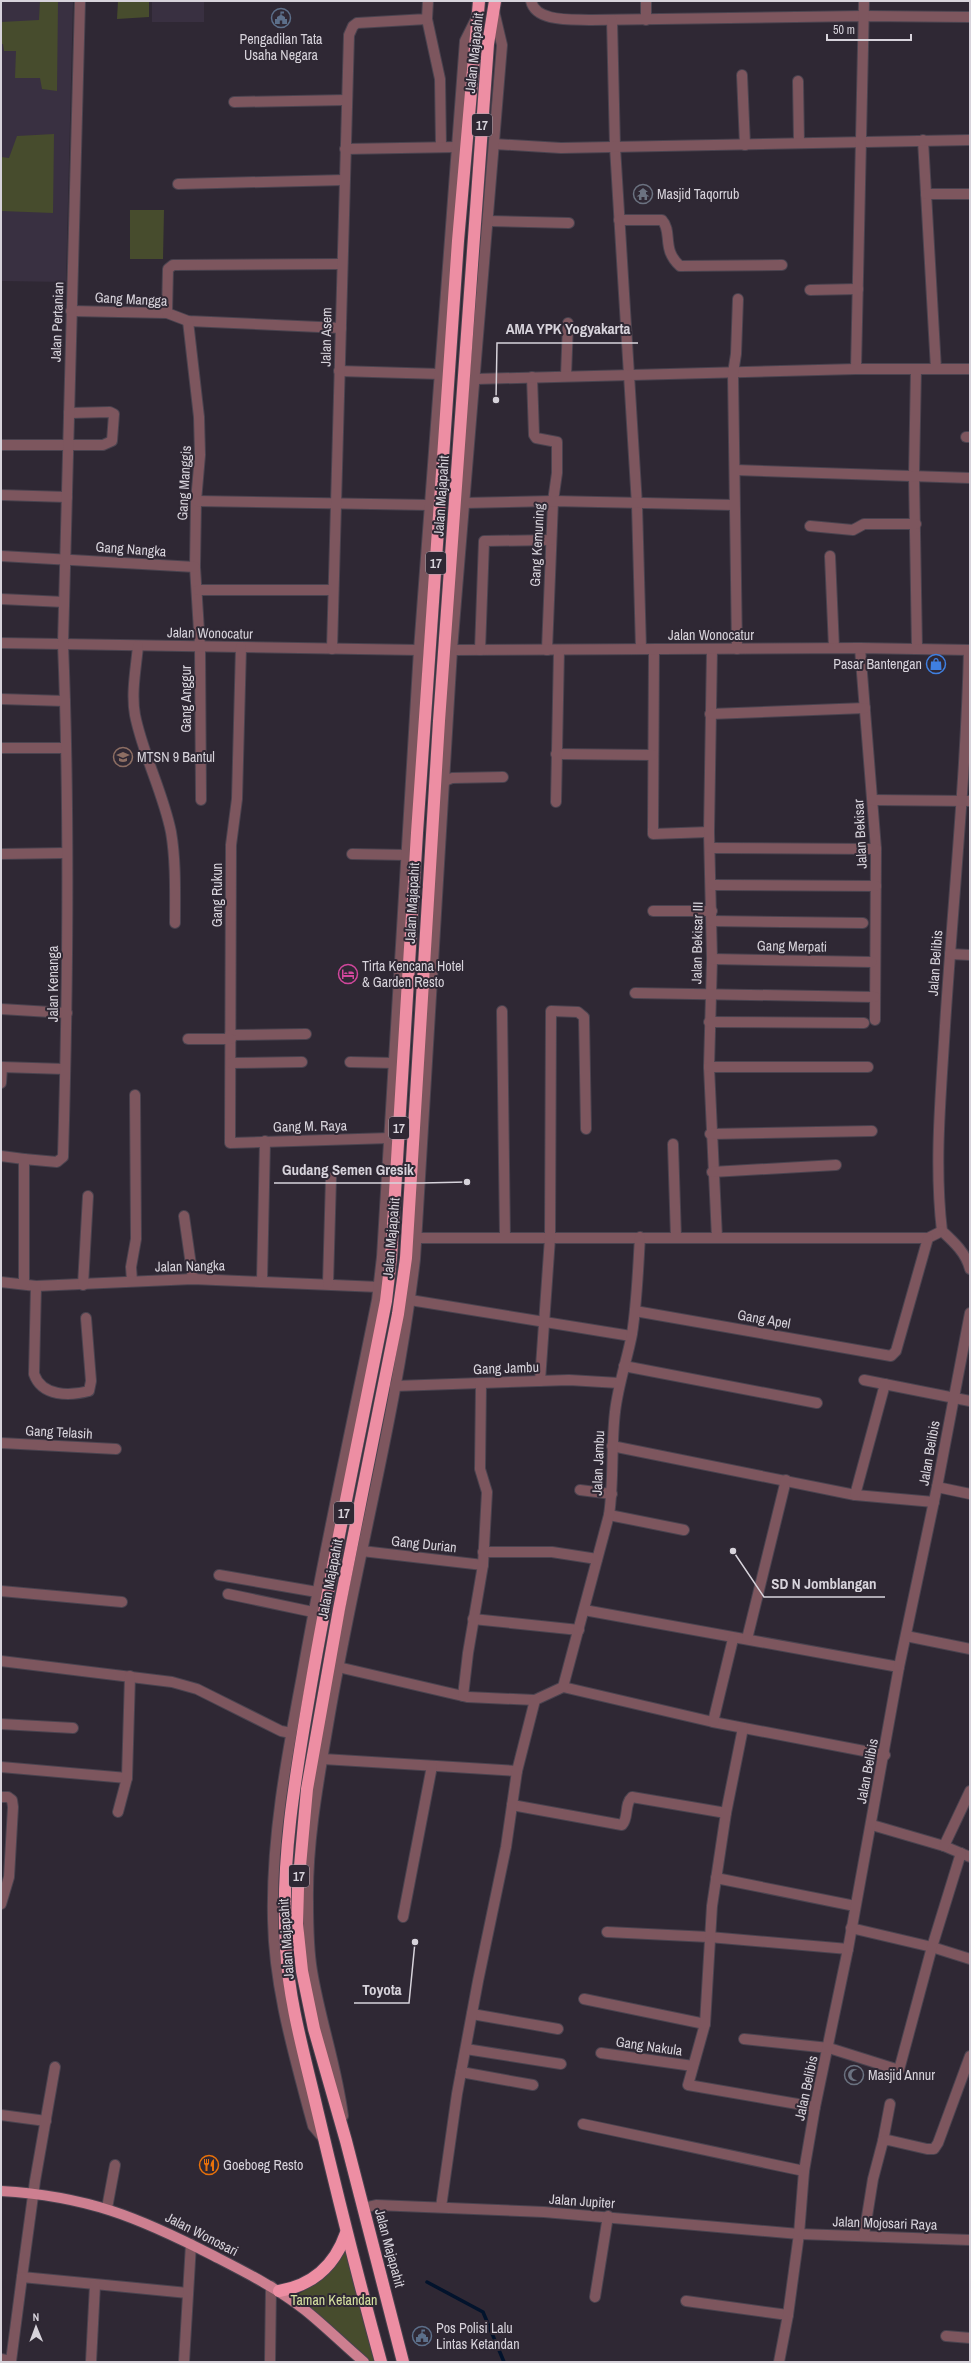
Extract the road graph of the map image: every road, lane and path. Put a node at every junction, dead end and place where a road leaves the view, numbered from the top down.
1 (80, 1) edge
2 (428, 1) edge
3 (479, 1) edge
4 (530, 1) edge
5 (646, 1) edge
6 (864, 1) edge
7 (494, 5) edge
8 (863, 16) junction
9 (477, 17) junction
10 (970, 17) edge
11 (427, 20) junction
12 (612, 20) junction
13 (646, 20) junction
14 (742, 75) dead end
15 (798, 81) dead end
16 (346, 100) junction
17 (234, 102) dead end
18 (923, 140) junction
19 (970, 140) edge
20 (860, 141) junction
21 (799, 143) junction
22 (494, 144) junction
23 (745, 145) junction
24 (441, 147) junction
25 (457, 147) junction
26 (615, 147) junction
27 (345, 149) junction
28 (344, 180) junction
29 (178, 184) dead end
30 (926, 194) junction
31 (970, 194) edge
32 (619, 220) junction
33 (488, 221) junction
34 (569, 223) dead end
35 (342, 264) junction
36 (782, 265) dead end
37 (858, 289) junction
38 (810, 290) dead end
39 (738, 300) dead end
40 (71, 311) junction
41 (167, 313) junction
42 (188, 321) junction
43 (568, 323) dead end
44 (340, 328) junction
45 (856, 369) junction
46 (916, 369) junction
47 (936, 369) junction
48 (970, 369) edge
49 (339, 371) junction
50 (628, 373) junction
51 (732, 373) junction
52 (440, 374) junction
53 (566, 376) junction
54 (532, 377) junction
55 (476, 378) junction
56 (469, 393) junction
57 (69, 413) junction
58 (1, 445) edge
59 (68, 445) junction
60 (735, 470) junction
61 (914, 475) junction
62 (970, 478) edge
63 (1, 495) edge
64 (67, 497) junction
65 (196, 501) junction
66 (553, 501) junction
67 (336, 502) junction
68 (463, 503) junction
69 (430, 505) junction
70 (637, 505) junction
71 (734, 505) junction
72 (916, 524) junction
73 (810, 526) dead end
74 (551, 540) junction
75 (1, 556) edge
76 (830, 556) dead end
77 (65, 559) junction
78 (195, 567) junction
79 (198, 590) junction
80 (333, 590) junction
81 (1, 599) edge
82 (64, 602) junction
83 (1, 643) edge
84 (63, 644) junction
85 (138, 646) junction
86 (200, 647) junction
87 (241, 647) junction
88 (737, 648) junction
89 (834, 648) junction
90 (860, 648) junction
91 (917, 648) junction
92 (332, 649) junction
93 (641, 649) junction
94 (654, 649) junction
95 (712, 649) junction
96 (419, 650) junction
97 (452, 650) junction
98 (480, 650) junction
99 (547, 650) junction
100 (559, 650) junction
101 (970, 650) edge
102 (1, 699) edge
103 (65, 701) junction
104 (865, 708) junction
105 (710, 714) junction
106 (1, 748) edge
107 (66, 748) junction
108 (556, 754) junction
109 (653, 755) junction
110 (503, 777) dead end
111 (445, 781) junction
112 (200, 800) dead end
113 (873, 800) junction
114 (965, 801) edge
115 (556, 802) dead end
116 (709, 832) junction
117 (417, 833) junction
118 (432, 833) junction
119 (710, 848) junction
120 (876, 849) junction
121 (67, 853) junction
122 (1, 854) edge
123 (352, 854) dead end
124 (407, 855) junction
125 (415, 866) junction
126 (430, 867) junction
127 (712, 885) junction
128 (876, 886) junction
129 (653, 911) dead end
130 (712, 916) junction
131 (175, 923) dead end
132 (863, 923) dead end
133 (950, 954) junction
134 (970, 955) edge
135 (712, 959) junction
136 (872, 962) dead end
137 (404, 976) junction
138 (636, 993) dead end
139 (709, 996) junction
140 (875, 997) junction
141 (1, 1009) edge
142 (502, 1011) dead end
143 (68, 1013) junction
144 (875, 1020) dead end
145 (709, 1022) junction
146 (864, 1023) dead end
147 (306, 1034) dead end
148 (231, 1037) junction
149 (188, 1038) dead end
150 (302, 1062) dead end
151 (350, 1062) dead end
152 (231, 1063) junction
153 (394, 1063) junction
154 (2, 1067) edge
155 (709, 1067) junction
156 (868, 1067) dead end
157 (65, 1069) junction
158 (1, 1083) edge
159 (135, 1095) dead end
160 (586, 1129) dead end
161 (872, 1131) dead end
162 (710, 1134) junction
163 (390, 1138) junction
164 (265, 1141) junction
165 (230, 1143) joint
166 (673, 1144) dead end
167 (1, 1156) edge
168 (24, 1159) junction
169 (836, 1166) dead end
170 (712, 1172) junction
171 (331, 1178) dead end
172 (88, 1196) dead end
173 (184, 1216) dead end
174 (942, 1231) junction
175 (640, 1237) junction
176 (416, 1238) junction
177 (505, 1238) junction
178 (550, 1238) junction
179 (676, 1238) junction
180 (717, 1238) junction
181 (928, 1238) junction
182 (970, 1269) edge
183 (193, 1279) junction
184 (262, 1280) junction
185 (132, 1281) junction
186 (1, 1282) edge
187 (24, 1284) junction
188 (328, 1284) junction
189 (83, 1285) junction
190 (36, 1286) junction
191 (379, 1287) junction
192 (410, 1300) junction
193 (635, 1311) junction
194 (970, 1313) edge
195 (86, 1318) dead end
196 (545, 1323) junction
197 (631, 1336) junction
198 (624, 1366) junction
199 (864, 1380) dead end
200 (540, 1381) junction
201 (619, 1383) junction
202 (481, 1384) junction
203 (885, 1384) junction
204 (395, 1386) junction
205 (953, 1398) junction
206 (970, 1401) edge
207 (817, 1403) dead end
208 (358, 1419) junction
209 (1, 1443) edge
210 (612, 1446) junction
211 (116, 1449) dead end
212 (786, 1480) junction
213 (937, 1487) junction
214 (580, 1490) dead end
215 (612, 1494) junction
216 (970, 1494) edge
217 (855, 1495) junction
218 (934, 1502) junction
219 (609, 1515) junction
220 (684, 1530) dead end
221 (362, 1551) junction
222 (483, 1552) junction
223 (597, 1559) junction
224 (483, 1565) junction
225 (219, 1575) dead end
226 (1, 1591) edge
227 (317, 1592) junction
228 (228, 1594) dead end
229 (122, 1602) dead end
230 (325, 1607) junction
231 (339, 1609) junction
232 (584, 1610) junction
233 (313, 1612) junction
234 (473, 1619) junction
235 (579, 1630) junction
236 (906, 1636) junction
237 (733, 1638) junction
238 (747, 1639) junction
239 (970, 1649) edge
240 (1, 1661) edge
241 (338, 1667) junction
242 (900, 1667) junction
243 (130, 1676) junction
244 (563, 1687) junction
245 (463, 1696) junction
246 (535, 1700) junction
247 (713, 1722) junction
248 (1, 1724) edge
249 (73, 1728) dead end
250 (743, 1728) junction
251 (291, 1733) junction
252 (885, 1756) junction
253 (323, 1759) junction
254 (432, 1766) junction
255 (1, 1767) edge
256 (517, 1771) junction
257 (127, 1778) junction
258 (970, 1791) edge
259 (1, 1797) edge
260 (512, 1805) junction
261 (118, 1812) dead end
262 (726, 1813) junction
263 (872, 1825) junction
264 (944, 1846) junction
265 (966, 1855) edge
266 (716, 1878) junction
267 (1, 1904) edge
268 (855, 1906) junction
269 (403, 1917) dead end
270 (851, 1928) junction
271 (607, 1932) dead end
272 (710, 1937) junction
273 (932, 1947) junction
274 (848, 1950) junction
275 (970, 1959) edge
276 (584, 1999) dead end
277 (472, 2014) junction
278 (705, 2024) junction
279 (558, 2029) dead end
280 (744, 2039) dead end
281 (829, 2048) junction
282 (466, 2049) junction
283 (601, 2053) dead end
284 (970, 2056) edge
285 (561, 2064) dead end
286 (693, 2066) junction
287 (55, 2067) dead end
288 (462, 2072) junction
289 (533, 2085) dead end
290 (890, 2104) dead end
291 (815, 2107) junction
292 (1, 2115) edge
293 (46, 2121) junction
294 (583, 2124) dead end
295 (324, 2140) junction
296 (346, 2141) junction
297 (883, 2141) junction
298 (115, 2165) dead end
299 (804, 2171) junction
300 (1, 2191) edge
301 (33, 2193) junction
302 (441, 2207) junction
303 (107, 2208) junction
304 (363, 2208) junction
305 (608, 2216) junction
306 (346, 2233) junction
307 (799, 2234) junction
308 (864, 2235) junction
309 (970, 2240) edge
310 (191, 2244) junction
311 (22, 2277) junction
312 (95, 2285) junction
313 (275, 2289) junction
314 (188, 2293) junction
315 (595, 2297) dead end
316 (686, 2301) dead end
317 (788, 2315) junction
318 (946, 2336) dead end
319 (970, 2338) edge
320 (8, 2361) edge
321 (91, 2362) edge
322 (184, 2362) edge
323 (270, 2362) edge
324 (364, 2362) edge
325 (380, 2362) edge
326 (403, 2362) edge
327 (781, 2362) edge

1 - 40 street, Jalan Pertanian
2 - 11 street
3 - 9 highway, Jalan Majapahit / 17
4 - 12 street
5 - 13 street
6 - 8 street
7 - 22 street
7 - 56 highway, Jalan Majapahit / 17
8 - 10 street
8 - 13 street
8 - 20 street
9 - 25 street
9 - 117 highway, Jalan Majapahit / 17
11 - 16 street, Jalan Asem
11 - 24 street
12 - 13 street
12 - 26 street
14 - 23 street
15 - 21 street
16 - 17 street
16 - 27 street, Jalan Asem
18 - 19 street
18 - 20 street
18 - 30 street
20 - 21 street
20 - 37 street
21 - 23 street
22 - 26 street
22 - 33 street
23 - 26 street
24 - 25 street
24 - 27 street
25 - 52 street
26 - 32 street
27 - 28 street, Jalan Asem
28 - 29 street
28 - 35 street, Jalan Asem
30 - 31 street
30 - 47 street
32 - 36 street
32 - 50 street
33 - 34 street
33 - 55 street
35 - 41 street
35 - 44 street, Jalan Asem
37 - 38 street
37 - 45 street
39 - 51 street
40 - 41 street, Gang Mangga
40 - 57 street, Jalan Pertanian
41 - 42 street, Gang Mangga
42 - 44 street, Gang Mangga
42 - 65 street, Gang Manggis
43 - 53 street
44 - 49 street, Jalan Asem
45 - 46 street
45 - 51 street
46 - 47 street
46 - 61 street
47 - 48 street
49 - 52 street
49 - 67 street, Jalan Asem
50 - 51 street
50 - 53 street
50 - 70 street
51 - 60 street
52 - 69 street
53 - 54 street
54 - 55 street
54 - 66 street, Gang Kemuning
55 - 56 street
56 - 68 street
56 - 118 highway, Jalan Majapahit / 17
57 - 59 street, Jalan Pertanian
57 - 59 street
58 - 59 street
59 - 64 street, Jalan Pertanian
60 - 61 street
60 - 71 street
61 - 62 street
61 - 72 street
63 - 64 street
64 - 77 street, Jalan Pertanian
65 - 67 street
65 - 78 street, Gang Manggis
66 - 68 street
66 - 70 street
66 - 74 street, Gang Kemuning
67 - 69 street
67 - 80 street, Jalan Asem
68 - 97 street
69 - 96 street
70 - 71 street
70 - 93 street
71 - 88 street
72 - 73 street
72 - 91 street
74 - 98 street
74 - 99 street, Gang Kemuning
75 - 77 street, Gang Nangka
76 - 89 street
77 - 78 street, Gang Nangka
77 - 82 street, Jalan Pertanian
78 - 79 street, Gang Manggis
79 - 80 street
79 - 86 street, Gang Manggis
80 - 92 street, Jalan Asem
81 - 82 street
82 - 84 street, Jalan Pertanian
83 - 84 street, Jalan Wonocatur
84 - 85 street, Jalan Wonocatur
84 - 103 street, Jalan Kenanga
85 - 86 street, Jalan Wonocatur
85 - 131 street
86 - 87 street, Jalan Wonocatur
86 - 112 street, Gang Anggur
87 - 92 street, Jalan Wonocatur
87 - 148 street, Gang Rukun
88 - 89 street, Jalan Wonocatur
88 - 95 street, Jalan Wonocatur
89 - 90 street, Jalan Wonocatur
90 - 91 street, Jalan Wonocatur
90 - 104 street, Jalan Bekisar
91 - 101 street, Jalan Wonocatur
92 - 96 street, Jalan Wonocatur
93 - 94 street, Jalan Wonocatur
93 - 100 street, Jalan Wonocatur
94 - 95 street, Jalan Wonocatur
94 - 109 street
95 - 105 street, Jalan Bekisar III
96 - 124 street
97 - 98 street, Jalan Wonocatur
97 - 111 street
98 - 99 street, Jalan Wonocatur
99 - 100 street, Jalan Wonocatur
100 - 108 street
101 - 114 street, Jalan Belibis
102 - 103 street
103 - 107 street, Jalan Kenanga
104 - 105 street
104 - 113 street, Jalan Bekisar
105 - 116 street, Jalan Bekisar III
106 - 107 street
107 - 121 street, Jalan Kenanga
108 - 109 street
108 - 115 street
109 - 116 street
110 - 111 street
111 - 176 street
113 - 114 street
113 - 120 street, Jalan Bekisar
114 - 133 street, Jalan Belibis
116 - 119 street, Jalan Bekisar III
117 - 118 highway
117 - 125 highway, Jalan Majapahit / 17
118 - 126 highway, Jalan Majapahit / 17
119 - 120 street
119 - 127 street, Jalan Bekisar III
120 - 128 street, Jalan Bekisar
121 - 122 street
121 - 143 street, Jalan Kenanga
123 - 124 street
124 - 137 street
125 - 126 highway
125 - 137 highway, Jalan Majapahit / 17
126 - 231 highway, Jalan Majapahit / 17
127 - 128 street
127 - 130 street, Jalan Bekisar III
128 - 140 street, Jalan Bekisar
129 - 130 street
130 - 132 street
130 - 135 street, Jalan Bekisar III
133 - 134 street
133 - 174 street, Jalan Belibis
135 - 136 street, Gang Merpati
135 - 139 street, Jalan Bekisar III
137 - 153 street
137 - 208 highway, Jalan Majapahit / 17
138 - 139 street
139 - 140 street
139 - 145 street, Jalan Bekisar III
140 - 144 street, Jalan Bekisar
141 - 143 street
142 - 177 street
143 - 157 street, Jalan Kenanga
145 - 146 street
145 - 155 street, Jalan Bekisar III
147 - 148 street
148 - 149 street
148 - 152 street, Gang Rukun
150 - 152 street
151 - 153 street
152 - 165 street, Gang Rukun
153 - 163 street
154 - 157 street
154 - 158 street
155 - 156 street
155 - 162 street, Jalan Bekisar III
157 - 168 street, Jalan Kenanga
159 - 185 street
160 - 178 street
161 - 162 street
162 - 170 street, Jalan Bekisar III
163 - 164 street, Gang M. Raya
163 - 191 street
164 - 165 street, Gang M. Raya
164 - 184 street
166 - 179 street
167 - 168 street, Jalan Kenanga
168 - 187 street
169 - 170 street
170 - 180 street, Jalan Bekisar III
171 - 188 street
172 - 189 street
173 - 183 street
174 - 181 street
174 - 182 street
175 - 178 street
175 - 179 street
175 - 193 street, Jalan Jambu
176 - 177 street
176 - 192 street
177 - 178 street
178 - 196 street
179 - 180 street
180 - 181 street
181 - 193 street, Gang Apel
183 - 184 street, Jalan Nangka
183 - 185 street, Jalan Nangka
184 - 188 street, Jalan Nangka
185 - 189 street, Jalan Nangka
186 - 187 street, Jalan Nangka
187 - 190 street, Jalan Nangka
188 - 191 street, Jalan Nangka
189 - 190 street, Jalan Nangka
190 - 195 street
191 - 208 street
192 - 196 street
192 - 204 street
193 - 197 street, Jalan Jambu
194 - 205 street, Jalan Belibis
196 - 197 street
196 - 200 street
197 - 198 street, Jalan Jambu
198 - 201 street, Jalan Jambu
198 - 207 street
199 - 203 street
200 - 201 street, Gang Jambu
200 - 202 street, Gang Jambu
201 - 210 street, Jalan Jambu
202 - 204 street, Gang Jambu
202 - 222 street
203 - 205 street
203 - 217 street
204 - 221 street
205 - 206 street
205 - 213 street, Jalan Belibis
208 - 227 street
208 - 230 highway, Jalan Majapahit / 17
209 - 211 street, Gang Telasih
210 - 212 street
210 - 215 street, Jalan Jambu
212 - 217 street
212 - 238 street
213 - 216 street
213 - 218 street, Jalan Belibis
214 - 215 street
215 - 219 street, Jalan Jambu
217 - 218 street
218 - 236 street, Jalan Belibis
219 - 220 street
219 - 223 street, Jalan Jambu
221 - 224 street, Gang Durian
221 - 241 street
222 - 223 street
222 - 224 street
223 - 232 street, Jalan Jambu
224 - 234 street
225 - 227 street
226 - 229 street
227 - 233 street
228 - 233 street
230 - 231 highway
230 - 295 highway, Jalan Majapahit / 17
231 - 296 highway, Jalan Majapahit / 17
232 - 235 street, Jalan Jambu
232 - 237 street
233 - 251 street
234 - 235 street
234 - 245 street
235 - 244 street, Jalan Jambu
236 - 239 street
236 - 242 street, Jalan Belibis
237 - 238 street
237 - 247 street
238 - 242 street
240 - 243 street
241 - 245 street
241 - 253 street
242 - 252 street, Jalan Belibis
243 - 251 street
243 - 257 street
244 - 246 street
244 - 247 street
245 - 246 street
246 - 256 street
247 - 250 street
248 - 249 street
250 - 252 street
250 - 262 street
251 - 295 street
252 - 263 street, Jalan Belibis
253 - 254 street
253 - 296 street
254 - 256 street
254 - 269 street
255 - 257 street
256 - 260 street
257 - 261 street
258 - 264 street
259 - 267 street
260 - 262 street
260 - 277 street
262 - 266 street
263 - 264 street
263 - 268 street, Jalan Belibis
264 - 265 street
265 - 273 street
266 - 268 street
266 - 272 street
268 - 270 street, Jalan Belibis
270 - 273 street
270 - 274 street, Jalan Belibis
271 - 272 street
272 - 274 street
272 - 278 street
273 - 275 street
273 - 281 street
274 - 281 street, Jalan Belibis
276 - 278 street
277 - 279 street
277 - 282 street
278 - 286 street
280 - 281 street
281 - 291 street, Jalan Belibis
282 - 285 street
282 - 288 street
283 - 286 street, Gang Nakula
284 - 297 street
286 - 291 street
287 - 293 street
288 - 289 street
288 - 302 street
290 - 297 street
291 - 299 street, Jalan Belibis
292 - 293 street
293 - 301 street
294 - 299 street
295 - 306 highway, Jalan Majapahit / 17
296 - 304 highway, Jalan Majapahit / 17
297 - 308 street
298 - 303 street
299 - 307 street, Jalan Belibis
300 - 301 main road, Jalan Wonosari
301 - 303 main road, Jalan Wonosari
301 - 311 street
302 - 304 street, Jalan Jupiter
302 - 305 street, Jalan Jupiter
303 - 310 main road, Jalan Wonosari
304 - 326 highway, Jalan Majapahit / 17
305 - 307 street, Jalan Jupiter
305 - 315 street
306 - 313 highway
306 - 325 highway, Jalan Majapahit / 17
307 - 308 street, Jalan Mojosari Raya
307 - 317 street, Jalan Belibis
308 - 309 street, Jalan Mojosari Raya
310 - 313 main road, Jalan Wonosari
310 - 314 street
311 - 312 street
311 - 320 street
312 - 314 street
312 - 321 street
313 - 323 street
313 - 324 main road, Jalan Wonosari
314 - 322 street
316 - 317 street
317 - 327 street, Jalan Belibis
318 - 319 street

